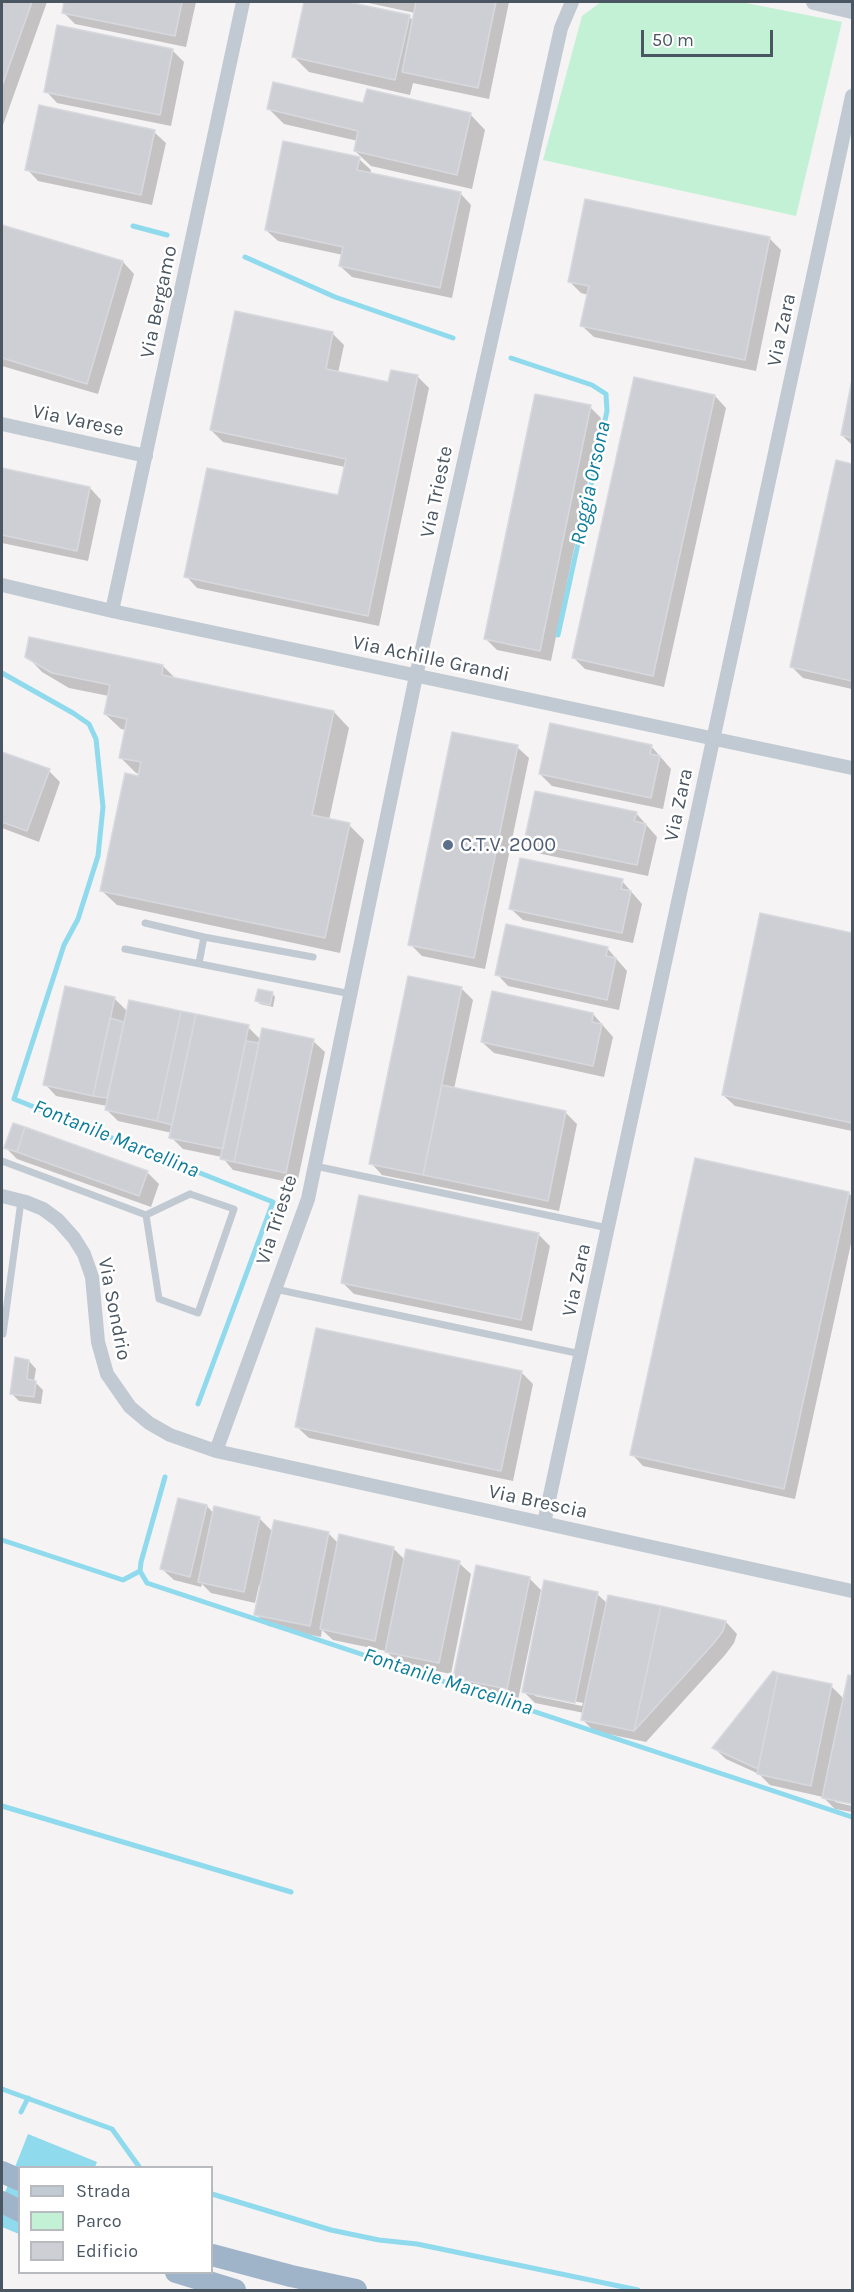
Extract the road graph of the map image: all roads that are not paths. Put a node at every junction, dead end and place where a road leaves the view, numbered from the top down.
1 (243, 2) edge
2 (572, 2) edge
3 (814, 2) edge
4 (852, 11) edge
5 (852, 96) edge
6 (2, 424) edge
7 (146, 456) junction
8 (2, 585) edge
9 (112, 611) junction
10 (416, 676) junction
11 (714, 739) junction
12 (852, 768) edge
13 (146, 923) dead end
14 (204, 937) junction
15 (125, 949) dead end
16 (313, 957) dead end
17 (200, 963) junction
18 (351, 994) junction
19 (2, 1161) edge
20 (315, 1166) junction
21 (2, 1196) edge
22 (21, 1201) junction
23 (146, 1215) junction
24 (608, 1228) junction
25 (275, 1289) junction
26 (3, 1334) dead end
27 (581, 1354) junction
28 (216, 1451) junction
29 (544, 1523) junction
30 (852, 1591) edge
31 (2, 2172) edge
32 (18, 2179) edge
33 (2, 2202) edge
34 (18, 2210) edge
35 (213, 2255) edge
36 (183, 2274) edge
37 (235, 2290) edge
38 (356, 2290) edge

1 - 7 street, Via Bergamo
2 - 10 street, Via Trieste
3 - 4 street
5 - 11 street, Via Zara
6 - 7 street, Via Varese
7 - 9 street, Via Bergamo
8 - 9 street, Via Achille Grandi
9 - 10 street, Via Achille Grandi
10 - 11 street, Via Achille Grandi
10 - 18 street, Via Trieste
11 - 12 street, Via Achille Grandi
11 - 24 street, Via Zara
13 - 14 lane
14 - 16 lane
14 - 17 lane
15 - 17 lane
17 - 18 lane
18 - 20 street, Via Trieste
19 - 23 lane
20 - 24 lane
20 - 25 street, Via Trieste
21 - 22 street, Via Sondrio
22 - 26 lane
22 - 28 street, Via Sondrio
23 - 23 lane
24 - 27 street, Via Zara
25 - 27 lane
25 - 28 street, Via Trieste
27 - 29 street, Via Zara
28 - 29 street, Via Brescia
29 - 30 street, Via Brescia
31 - 32 highway
33 - 34 highway
35 - 38 highway
36 - 37 highway

